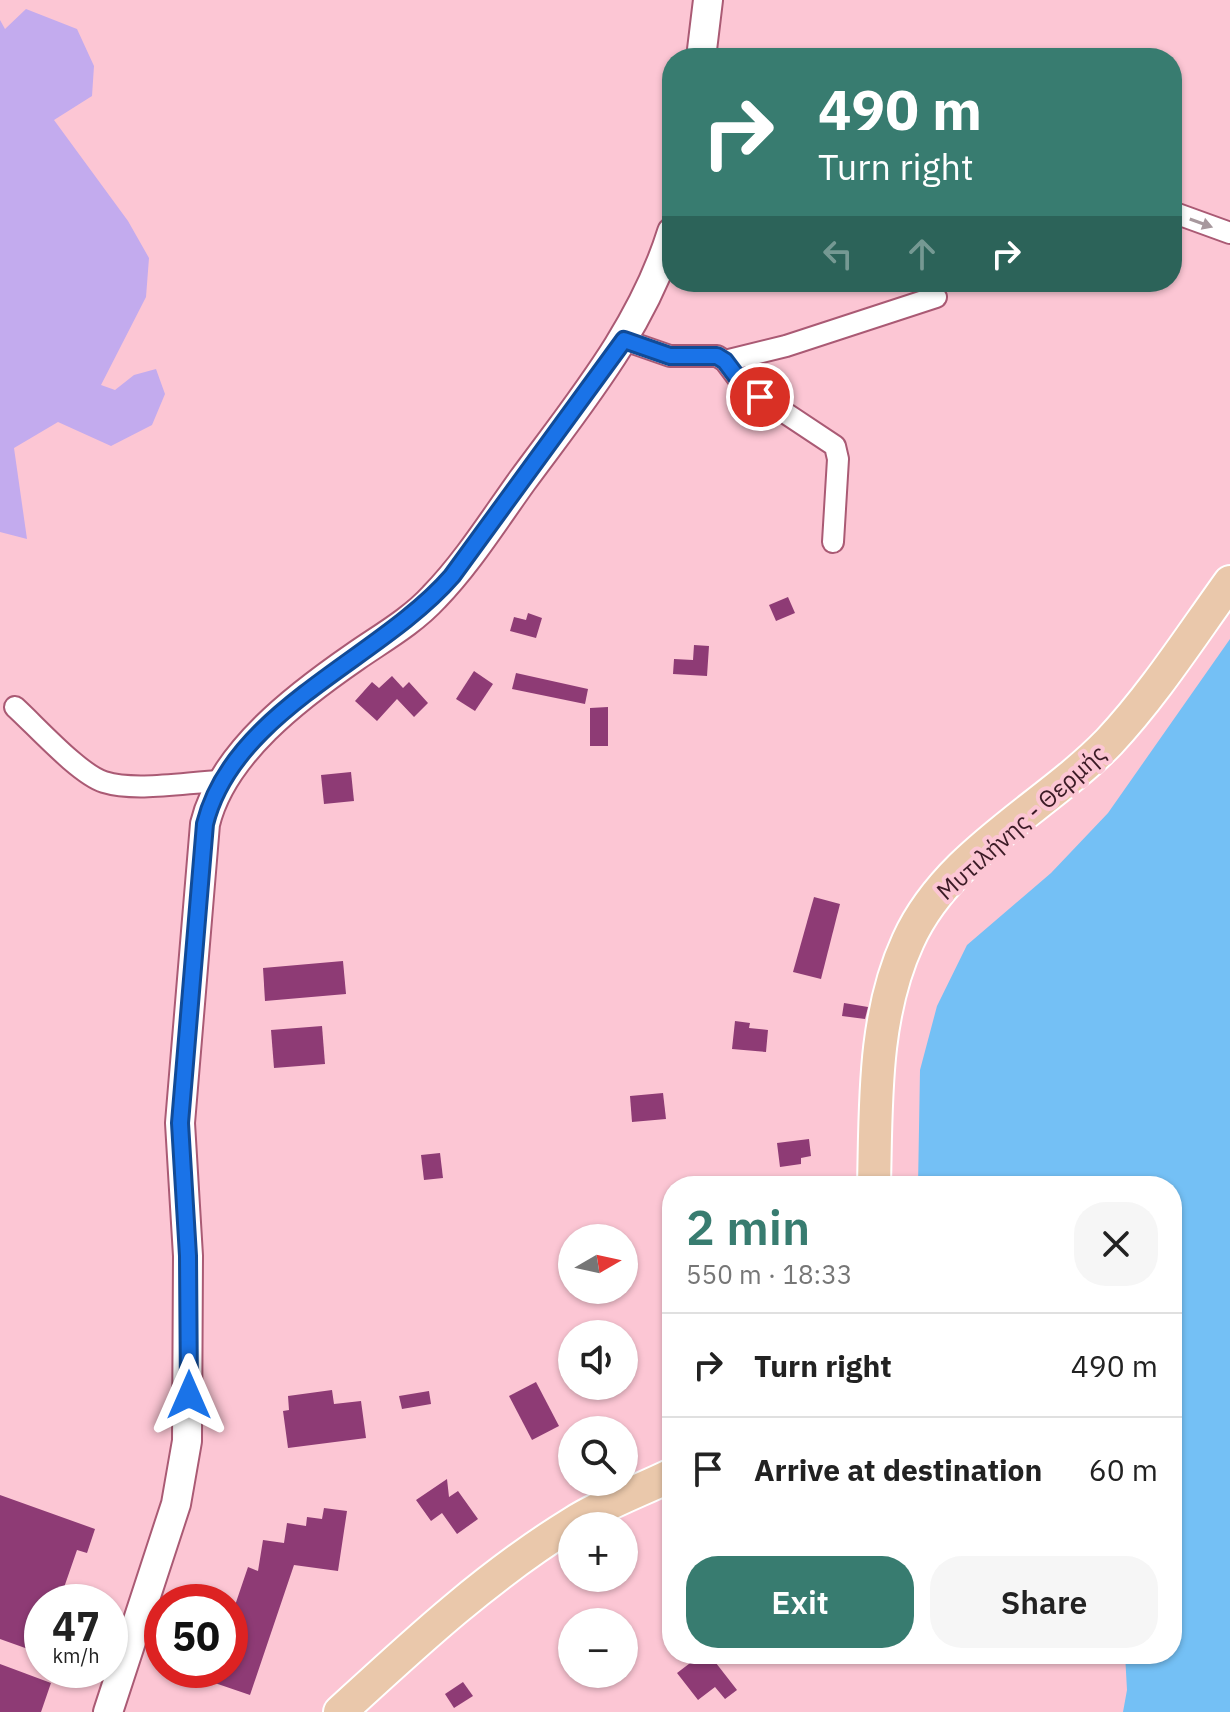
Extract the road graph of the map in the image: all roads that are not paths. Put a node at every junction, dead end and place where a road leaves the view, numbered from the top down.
1 (708, 0) edge
2 (702, 48) edge
3 (1182, 216) edge
4 (1230, 233) edge
5 (662, 262) edge
6 (936, 297) dead end
7 (624, 340) junction
8 (725, 361) junction
9 (833, 542) dead end
10 (1230, 582) edge
11 (15, 707) dead end
12 (221, 781) junction
13 (874, 1176) edge
14 (662, 1480) edge
15 (108, 1712) edge
16 (340, 1712) edge

1 - 2 main road
3 -> 4 street
5 - 7 main road
6 - 8 street
7 - 8 street
7 - 12 main road
8 - 9 street
10 - 13 main road, Μυτιλήνης - Θερμής
11 - 12 street
12 - 15 main road
14 - 16 main road

